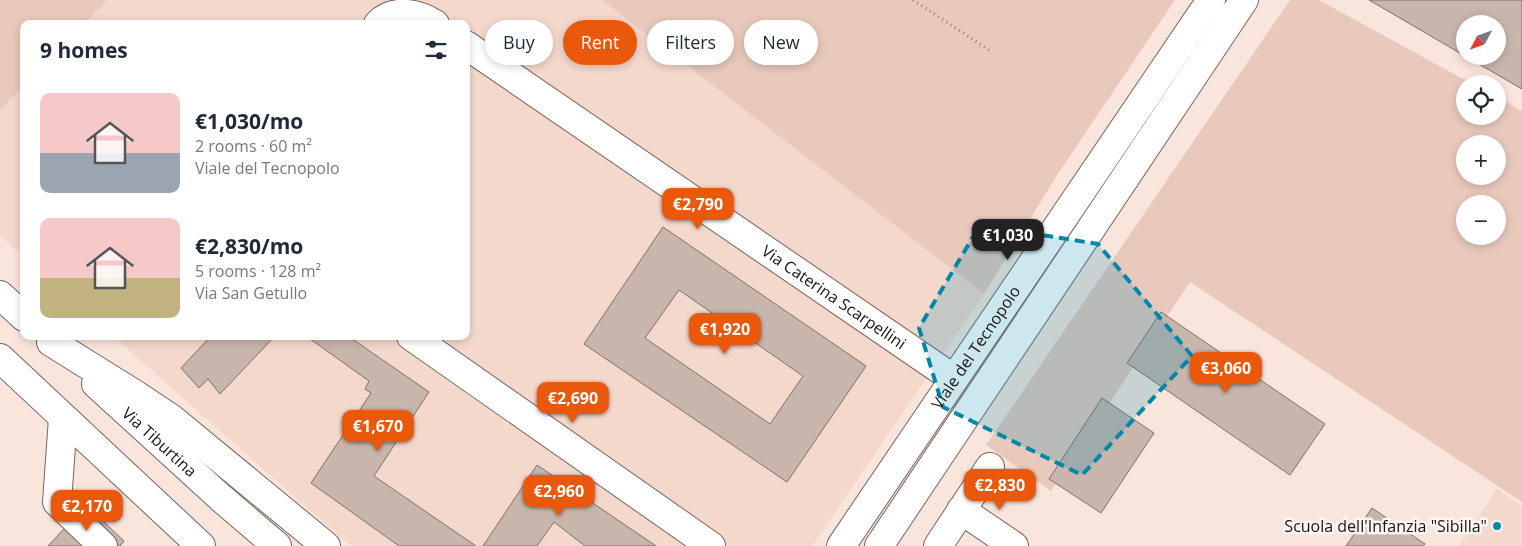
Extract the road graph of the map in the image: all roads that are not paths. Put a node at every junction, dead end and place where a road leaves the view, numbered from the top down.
1 (1210, 0) edge
2 (1244, 0) edge
3 (383, 20) edge
4 (428, 20) edge
5 (470, 49) edge
6 (0, 295) edge
7 (20, 313) edge
8 (49, 340) edge
9 (50, 340) edge
10 (417, 340) edge
11 (0, 358) edge
12 (954, 379) junction
13 (63, 418) junction
14 (990, 467) dead end
15 (961, 510) junction
16 (103, 546) edge
17 (201, 546) edge
18 (277, 546) edge
19 (326, 546) edge
20 (711, 546) edge
21 (841, 546) edge
22 (878, 546) edge
23 (938, 546) edge
24 (1014, 546) edge

1 - 12 main road, Viale del Tecnopolo
2 - 22 main road, Viale del Tecnopolo
3 - 4 main road
5 - 12 main road, Via Caterina Scarpellini
6 - 7 main road
8 - 18 main road, Via Tiburtina
9 - 19 main road
10 - 20 main road
11 - 13 main road
12 - 21 main road, Viale del Tecnopolo
13 - 16 main road
13 - 17 main road
14 - 15 main road
15 - 23 main road
15 - 24 main road

